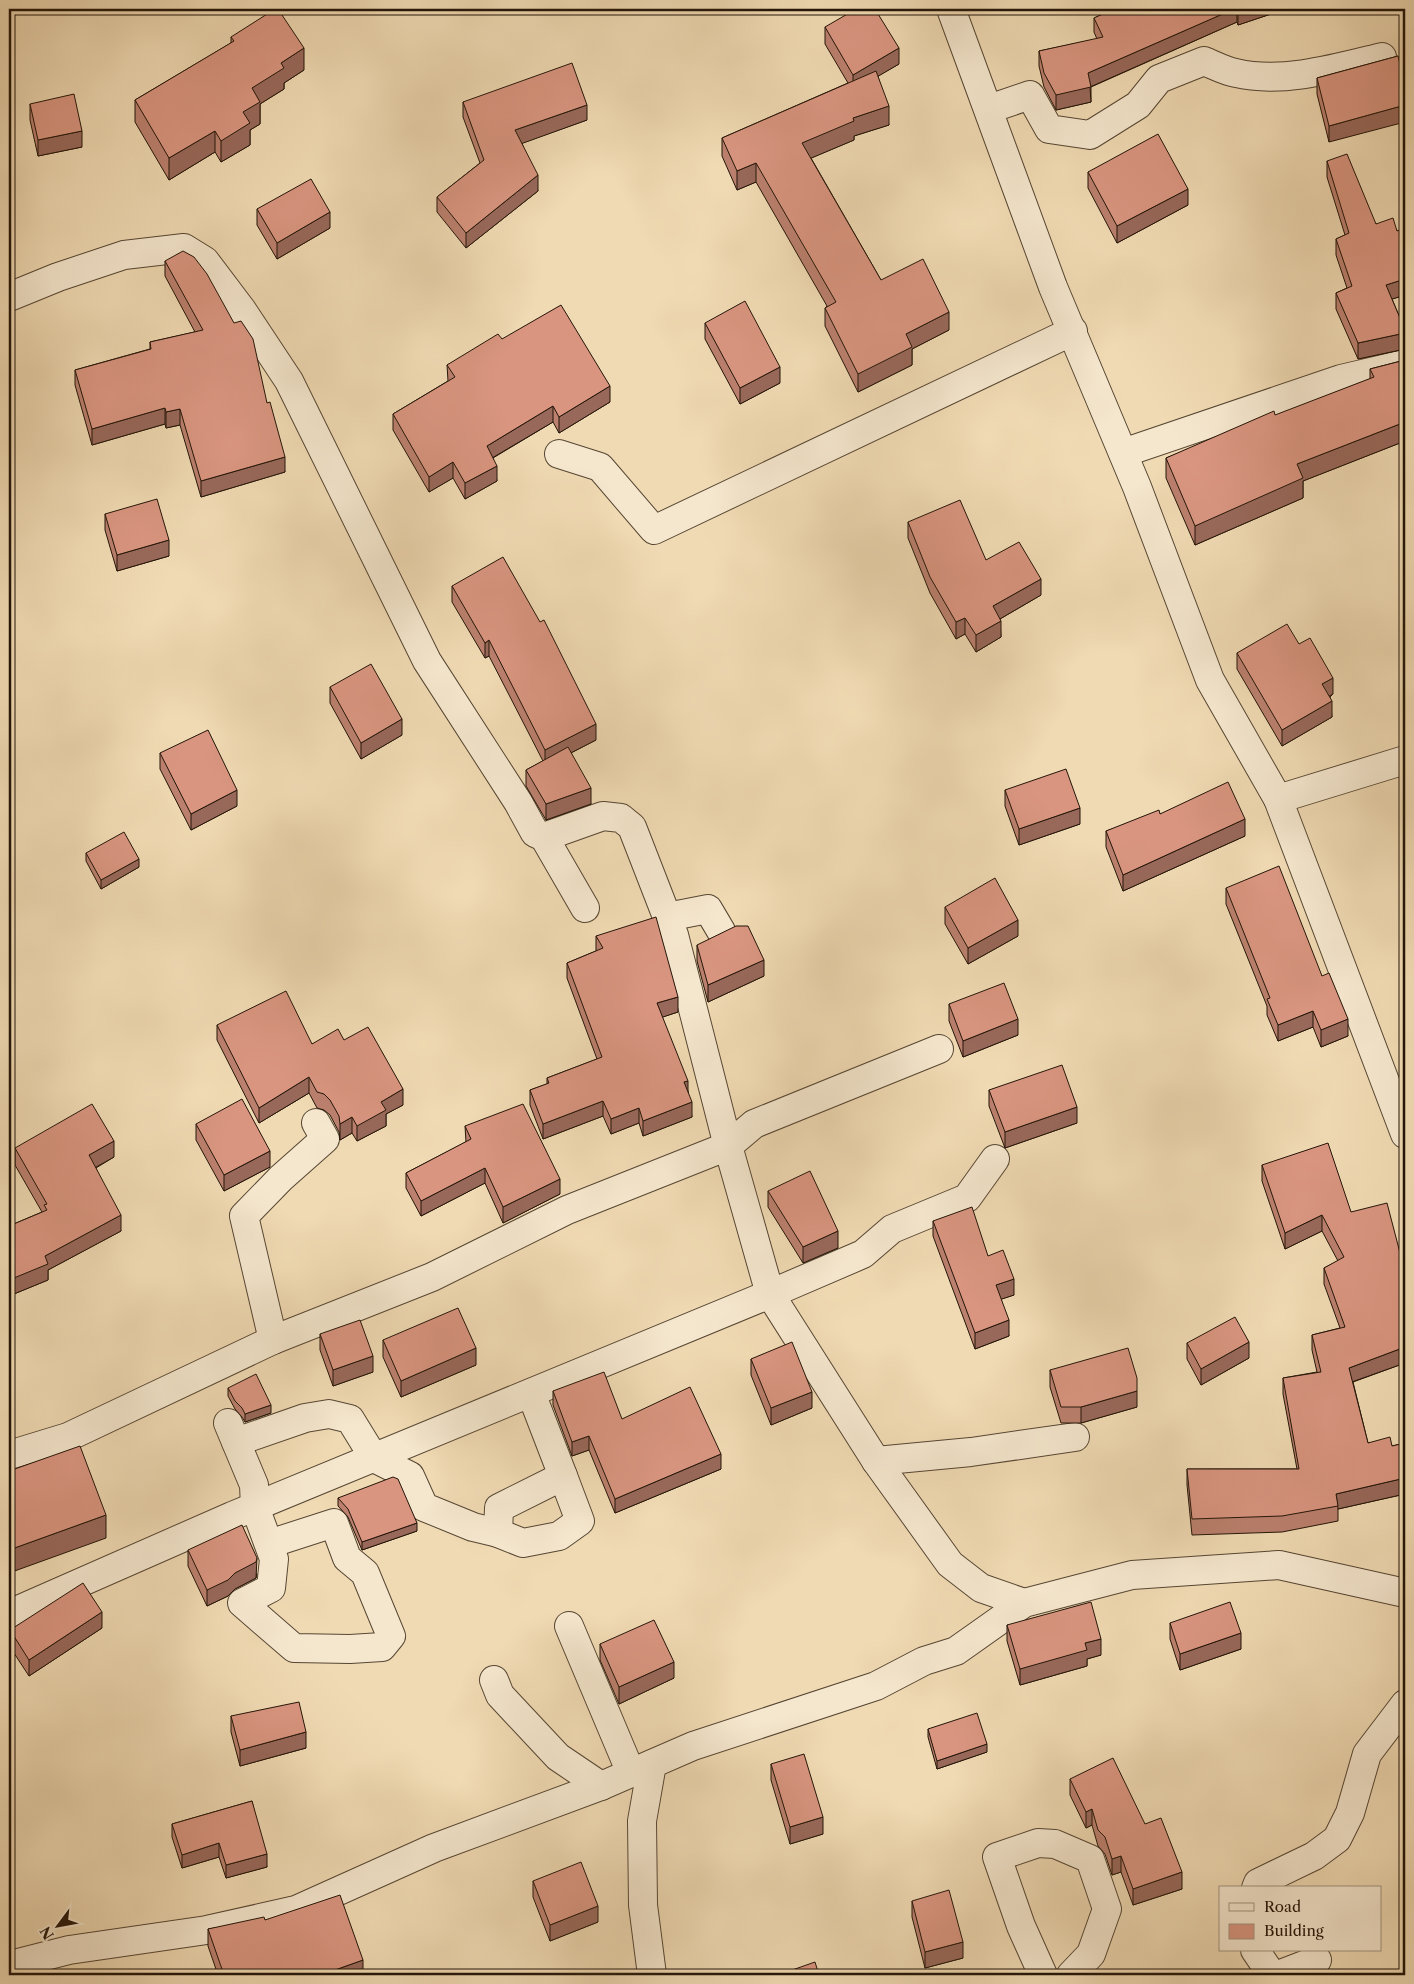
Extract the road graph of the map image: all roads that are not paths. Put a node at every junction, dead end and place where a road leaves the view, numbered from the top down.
1 (951, 9) edge
2 (1382, 57) dead end
3 (989, 109) junction
4 (9, 297) edge
5 (1073, 331) junction
6 (1405, 364) edge
7 (1123, 453) junction
8 (559, 454) dead end
9 (1405, 760) edge
10 (1278, 799) junction
11 (544, 837) junction
12 (585, 908) dead end
13 (667, 916) junction
14 (721, 931) edge
15 (940, 1048) dead end
16 (316, 1123) dead end
17 (1405, 1134) edge
18 (728, 1146) junction
19 (996, 1159) dead end
20 (770, 1294) junction
21 (272, 1340) junction
22 (531, 1393) junction
23 (1075, 1437) dead end
24 (9, 1455) edge
25 (374, 1458) junction
26 (876, 1461) junction
27 (563, 1476) junction
28 (255, 1507) junction
29 (498, 1533) junction
30 (269, 1544) junction
31 (1405, 1593) edge
32 (1024, 1603) junction
33 (9, 1614) edge
34 (569, 1626) dead end
35 (494, 1680) dead end
36 (1405, 1704) edge
37 (641, 1769) junction
38 (601, 1786) junction
39 (1257, 1886) edge
40 (1256, 1952) edge
41 (1317, 1960) dead end
42 (12, 1961) edge
43 (652, 1975) edge
44 (1043, 1975) edge
45 (1071, 1975) edge
46 (1272, 1975) edge
47 (1278, 1975) edge

1 - 3 street
2 - 3 street
3 - 5 street
4 - 11 street
5 - 7 street
5 - 8 street
6 - 7 street
7 - 10 street
9 - 10 street
10 - 17 street
11 - 12 street
11 - 13 street
13 - 14 street
13 - 18 street
15 - 18 street
16 - 21 street
18 - 20 street
18 - 21 street
19 - 20 street
20 - 22 street
20 - 26 street
21 - 24 street
22 - 25 street
22 - 27 street
23 - 26 street
25 - 28 street
25 - 28 street
25 - 29 street
26 - 32 street
27 - 29 street
27 - 29 street
28 - 30 street
28 - 33 street
30 - 30 street
31 - 32 street
32 - 37 street
34 - 37 street
35 - 38 street
36 - 39 street
37 - 38 street
37 - 43 street
38 - 42 street
40 - 46 street
41 - 47 street
44 - 45 street

